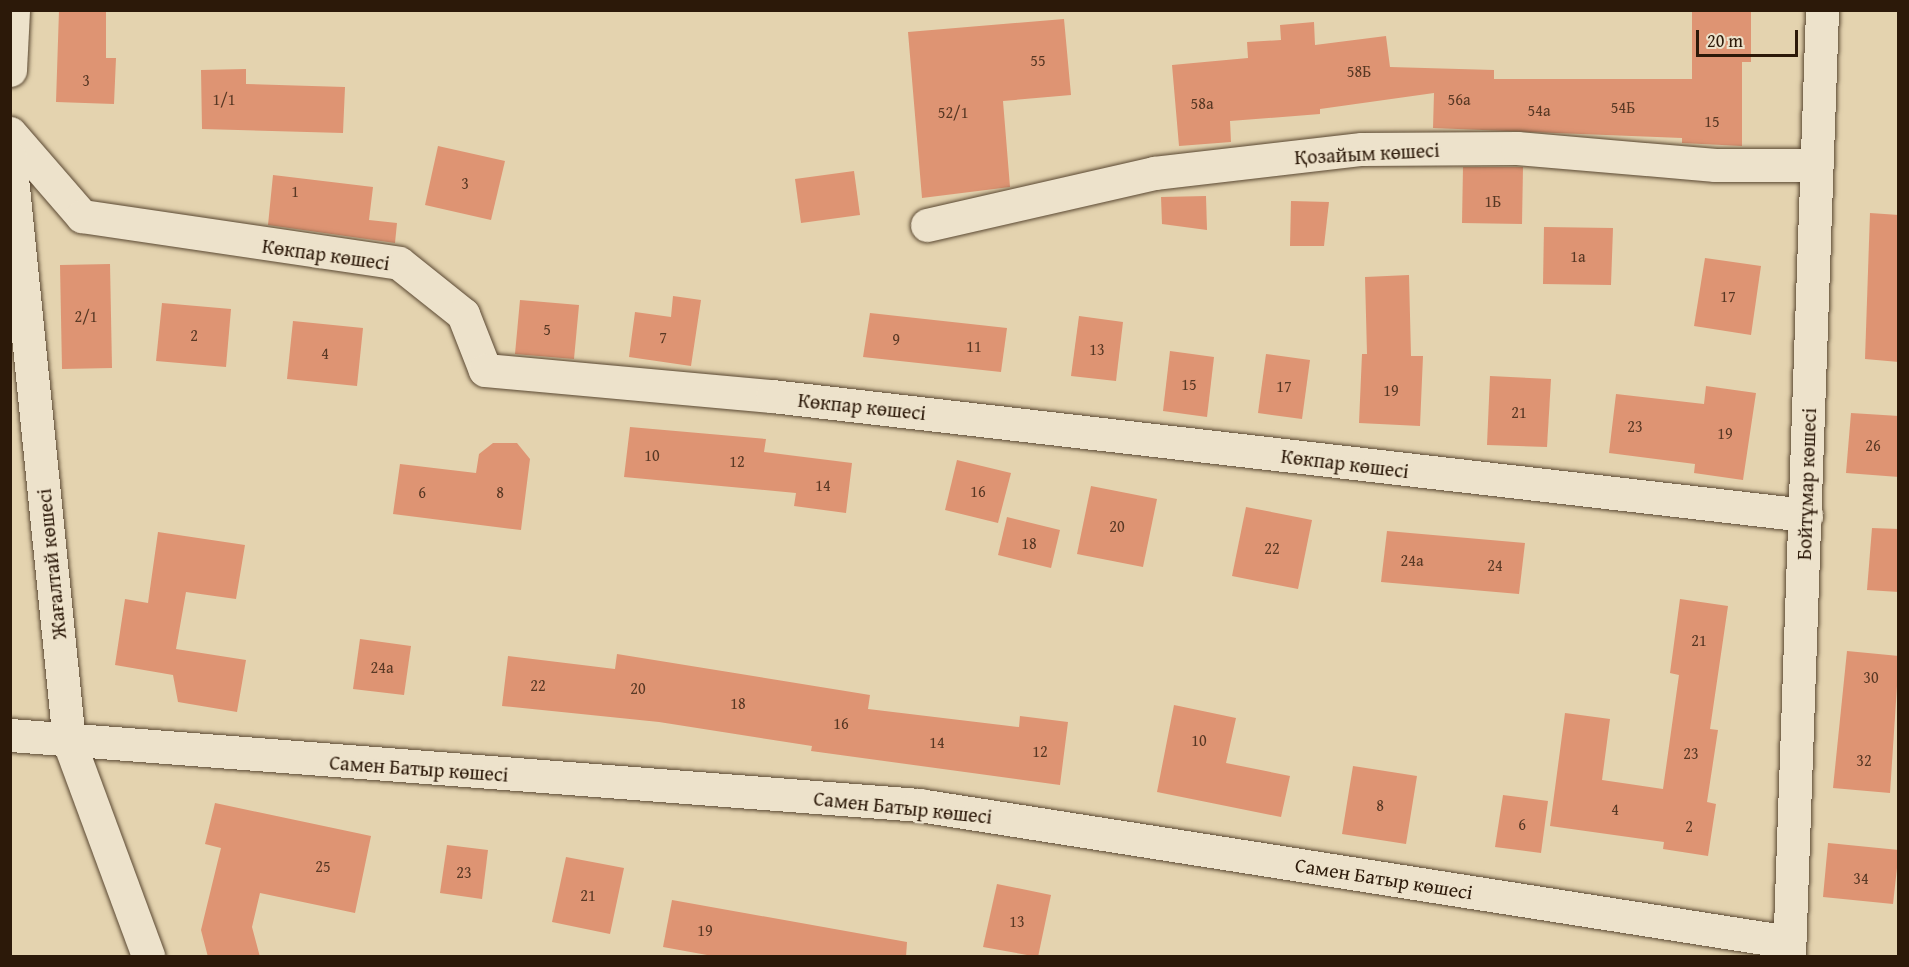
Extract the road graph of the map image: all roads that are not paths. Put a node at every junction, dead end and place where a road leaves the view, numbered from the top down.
1 (13, 10) edge
2 (1822, 10) edge
3 (10, 70) edge
4 (10, 133) edge
5 (10, 158) edge
6 (1814, 165) junction
7 (927, 225) dead end
8 (1806, 515) junction
9 (10, 735) edge
10 (69, 742) junction
11 (1789, 949) edge
12 (148, 957) edge

1 - 3 street
2 - 6 street, Бойтұмар көшесі
4 - 8 street, Көкпар көшесі
5 - 10 street, Жағалтай көшесі
6 - 7 street, Қозайым көшесі
6 - 8 street, Бойтұмар көшесі
8 - 11 street, Бойтұмар көшесі
9 - 10 street, Самен Батыр көшесі
10 - 11 street, Самен Батыр көшесі
10 - 12 street, Жағалтай көшесі

